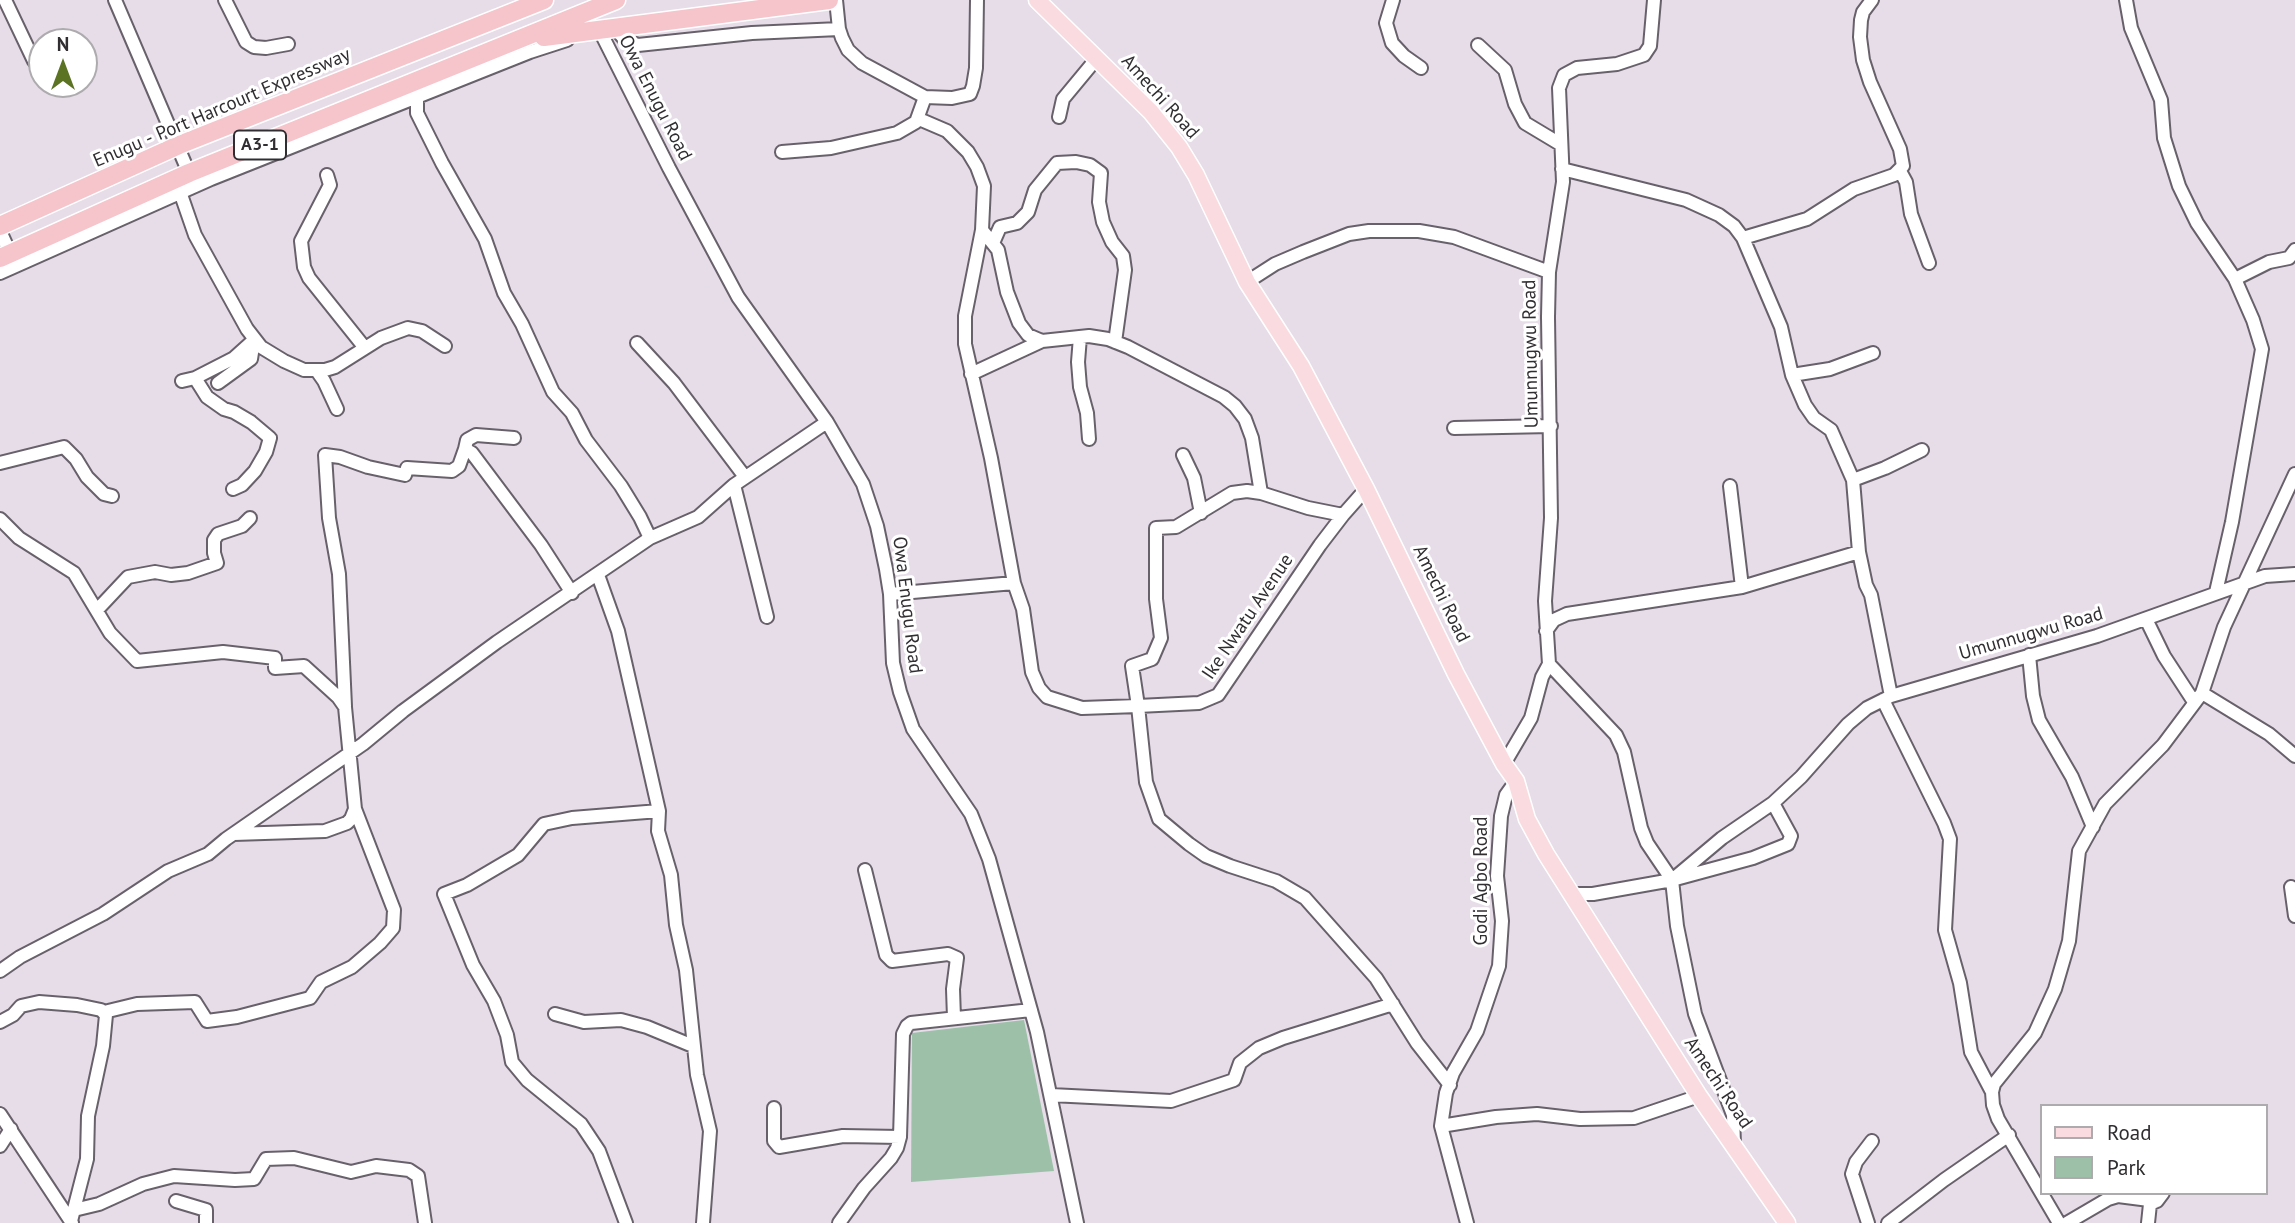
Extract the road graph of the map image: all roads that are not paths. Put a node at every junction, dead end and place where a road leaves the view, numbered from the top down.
1 (5, 0) edge
2 (115, 0) edge
3 (225, 0) edge
4 (513, 0) edge
5 (544, 0) edge
6 (616, 0) edge
7 (829, 0) edge
8 (836, 0) edge
9 (977, 0) edge
10 (1037, 0) edge
11 (1393, 0) edge
12 (1654, 0) edge
13 (1872, 0) edge
14 (2126, 0) edge
15 (608, 29) junction
16 (839, 29) junction
17 (461, 33) junction
18 (523, 39) junction
19 (288, 44) dead end
20 (1478, 45) dead end
21 (28, 49) edge
22 (1097, 58) junction
23 (1421, 68) dead end
24 (925, 97) junction
25 (417, 98) junction
26 (1059, 117) dead end
27 (919, 119) junction
28 (1560, 144) junction
29 (179, 145) junction
30 (782, 152) dead end
31 (1562, 169) junction
32 (1900, 171) junction
33 (327, 175) dead end
34 (182, 181) junction
35 (0, 229) edge
36 (982, 230) junction
37 (1742, 239) junction
38 (993, 243) junction
39 (2295, 250) edge
40 (5, 256) edge
41 (1928, 263) dead end
42 (0, 272) edge
43 (1549, 272) junction
44 (2235, 279) junction
45 (1247, 282) junction
46 (1080, 337) junction
47 (254, 340) junction
48 (1042, 341) junction
49 (1115, 342) junction
50 (637, 343) dead end
51 (445, 346) dead end
52 (365, 348) junction
53 (1873, 353) dead end
54 (317, 371) junction
55 (971, 373) junction
56 (1792, 375) junction
57 (218, 383) dead end
58 (337, 410) dead end
59 (827, 422) junction
60 (1551, 426) junction
61 (1454, 428) dead end
62 (514, 438) dead end
63 (1088, 439) dead end
64 (1922, 450) dead end
65 (469, 451) junction
66 (1183, 455) dead end
67 (0, 463) edge
68 (258, 467) junction
69 (2295, 474) edge
70 (1853, 480) junction
71 (739, 482) junction
72 (1730, 486) dead end
73 (233, 489) dead end
74 (1366, 489) junction
75 (248, 491) dead end
76 (1261, 493) junction
77 (112, 496) dead end
78 (1201, 513) junction
79 (1343, 515) junction
80 (250, 519) dead end
81 (1, 523) edge
82 (650, 538) junction
83 (1859, 552) junction
84 (2295, 574) edge
85 (598, 575) junction
86 (1014, 583) junction
87 (2245, 583) junction
88 (1742, 587) junction
89 (2216, 592) junction
90 (572, 593) junction
91 (890, 594) junction
92 (97, 610) junction
93 (767, 617) dead end
94 (2146, 619) junction
95 (1546, 631) junction
96 (2029, 655) junction
97 (1549, 664) junction
98 (1887, 698) junction
99 (2198, 698) junction
100 (1138, 706) junction
101 (345, 707) junction
102 (349, 753) junction
103 (2295, 756) edge
104 (1504, 764) junction
105 (1516, 781) junction
106 (1773, 803) junction
107 (355, 809) junction
108 (659, 811) junction
109 (2093, 827) junction
110 (233, 834) junction
111 (865, 870) dead end
112 (1672, 880) junction
113 (2291, 887) dead end
114 (1571, 894) junction
115 (2295, 916) edge
116 (0, 971) edge
117 (1393, 1004) junction
118 (1031, 1010) junction
119 (104, 1012) junction
120 (555, 1014) dead end
121 (954, 1018) junction
122 (0, 1021) edge
123 (693, 1045) junction
124 (1450, 1085) junction
125 (1992, 1092) junction
126 (1051, 1095) junction
127 (1699, 1096) junction
128 (774, 1108) dead end
129 (0, 1114) edge
130 (1441, 1126) junction
131 (10, 1129) junction
132 (2009, 1135) junction
133 (900, 1138) junction
134 (1872, 1141) dead end
135 (1734, 1144) junction
136 (0, 1146) edge
137 (2039, 1188) edge
138 (2043, 1195) edge
139 (2160, 1197) edge
140 (176, 1202) dead end
141 (72, 1218) edge
142 (206, 1223) edge
143 (425, 1223) edge
144 (626, 1223) edge
145 (703, 1223) edge
146 (839, 1223) edge
147 (1077, 1223) edge
148 (1467, 1223) edge
149 (1787, 1223) edge
150 (1868, 1223) edge
151 (1888, 1223) edge
152 (2059, 1223) edge
153 (2067, 1223) edge
154 (2147, 1223) edge

1 - 21 street
2 - 29 street
3 - 19 street
4 - 17 highway
5 - 17 highway
6 - 18 highway, A3-1
7 - 15 highway
8 - 16 street
9 - 24 street
10 - 22 main road, Amechi Road
11 - 23 street
12 - 28 street, Umunnugwu Road
13 - 32 street
14 - 44 street
15 - 16 street
15 - 18 highway
15 - 25 street
15 - 59 street, Owa Enugu Road
16 - 24 street
17 - 29 highway, Enugu - Port Harcourt Expressway / A3-1
18 - 34 highway, A3-1
20 - 28 street
22 - 26 street
22 - 45 main road, Amechi Road
24 - 27 street
25 - 34 street
25 - 82 street
27 - 30 street
27 - 36 street, Ike Nwatu Avenue
28 - 31 street, Umunnugwu Road
29 - 34 street
29 - 35 highway, Enugu - Port Harcourt Expressway / A3-1
31 - 37 street
31 - 43 street, Umunnugwu Road
32 - 37 street
32 - 41 street
33 - 52 street
34 - 40 highway, A3-1
34 - 42 street
34 - 47 street
35 - 40 street
36 - 38 street
36 - 55 street, Ike Nwatu Avenue
37 - 56 street
38 - 48 street
38 - 49 street
39 - 44 street
43 - 45 street
43 - 60 street, Umunnugwu Road
44 - 89 street
45 - 74 main road, Amechi Road
46 - 48 street
46 - 49 street
46 - 63 street
47 - 54 street
47 - 57 street
47 - 68 street
48 - 55 street
49 - 76 street
50 - 71 street
51 - 52 street
52 - 54 street
53 - 56 street
54 - 58 street
55 - 86 street, Ike Nwatu Avenue
56 - 70 street
59 - 71 street
59 - 91 street, Owa Enugu Road
60 - 61 street
60 - 95 street, Umunnugwu Road
62 - 65 street
64 - 70 street
65 - 90 street
65 - 101 street
66 - 78 street
67 - 77 street
68 - 73 street
68 - 75 street
69 - 87 street
70 - 83 street
71 - 82 street
71 - 93 street
72 - 88 street
74 - 79 street, Ike Nwatu Avenue
74 - 104 main road, Amechi Road
76 - 78 street
76 - 79 street
78 - 100 street
79 - 100 street, Ike Nwatu Avenue
80 - 92 street
81 - 92 street
82 - 85 street
83 - 88 street
83 - 98 street
84 - 87 street, Umunnugwu Road
85 - 90 street
85 - 108 street
86 - 91 street
86 - 100 street, Ike Nwatu Avenue
87 - 89 street, Umunnugwu Road
87 - 99 street
88 - 95 street
89 - 94 street, Umunnugwu Road
90 - 102 street
91 - 118 street, Owa Enugu Road
92 - 101 street
94 - 96 street, Umunnugwu Road
94 - 99 street
95 - 97 street, Umunnugwu Road
96 - 98 street, Umunnugwu Road
96 - 109 street
97 - 104 street, Umunnugwu Road
97 - 112 street
98 - 106 street, Umunnugwu Road
98 - 125 street
99 - 103 street
99 - 109 street
100 - 117 street
101 - 102 street
102 - 107 street
102 - 110 street
104 - 105 main road, Amechi Road
105 - 114 main road, Amechi Road
105 - 124 street, Godi Agbo Road
106 - 112 street, Umunnugwu Road
106 - 112 street
107 - 110 street
107 - 119 street
108 - 123 street
108 - 144 street
109 - 125 street
110 - 116 street
111 - 121 street
112 - 114 street
112 - 135 street
113 - 115 street
114 - 127 main road, Amechi Road
117 - 124 street
117 - 126 street
118 - 121 street
118 - 126 street, Owa Enugu Road
119 - 122 street
119 - 141 street
120 - 123 street
121 - 133 street
123 - 145 street
124 - 130 street, Godi Agbo Road
125 - 132 street
126 - 147 street, Owa Enugu Road
127 - 130 street
127 - 135 main road, Amechi Road
128 - 133 street
129 - 131 street
130 - 148 street, Godi Agbo Road
131 - 136 street
131 - 141 street
132 - 137 street
132 - 151 street
133 - 146 street
134 - 150 street
135 - 149 main road, Amechi Road
138 - 152 street
139 - 153 street
139 - 154 street
140 - 142 street
141 - 143 street

